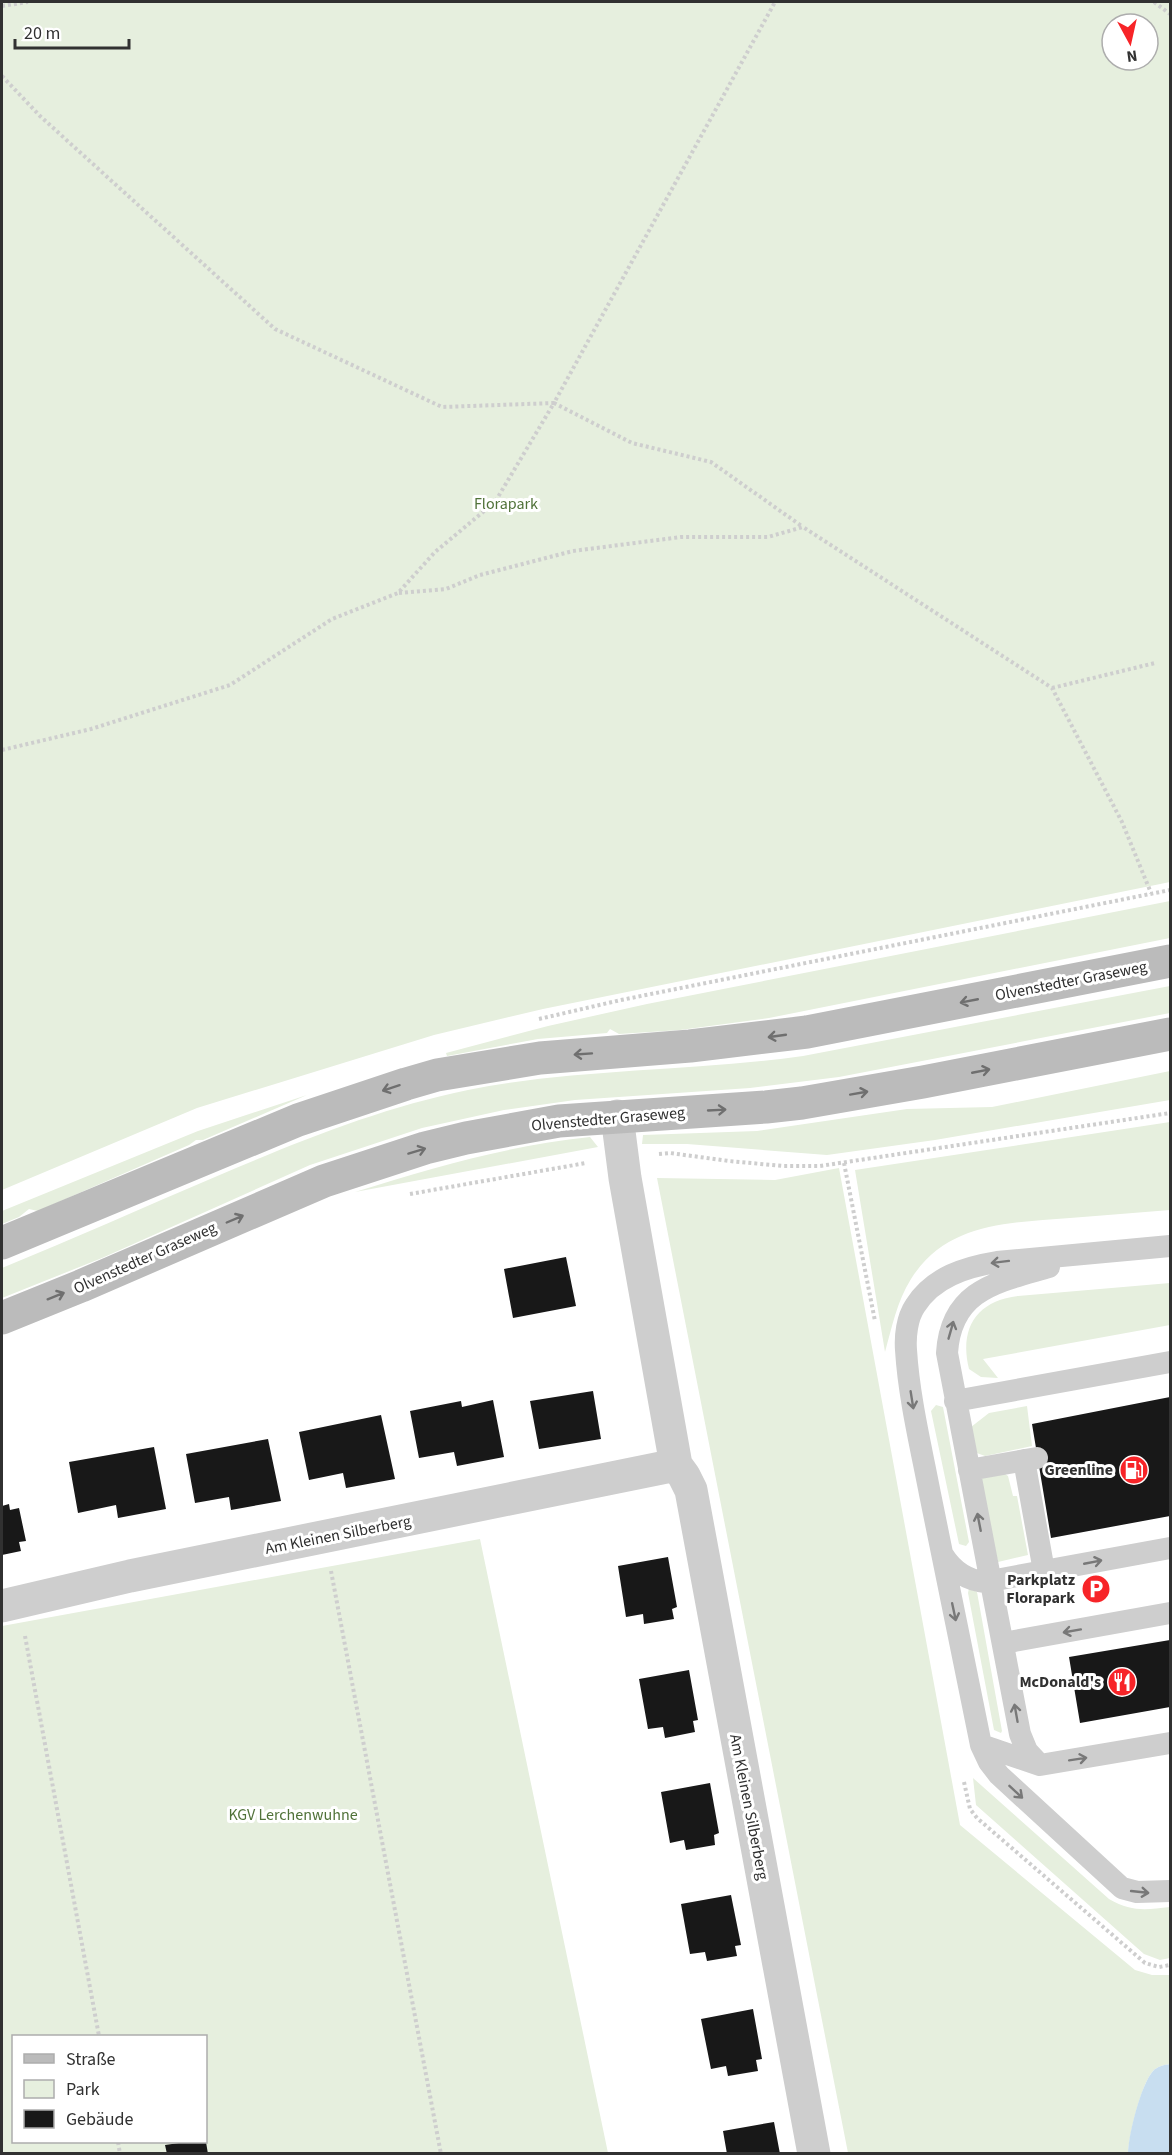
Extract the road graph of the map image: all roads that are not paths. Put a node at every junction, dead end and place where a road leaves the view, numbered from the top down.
1 (1170, 961) edge
2 (1170, 1034) edge
3 (616, 1116) junction
4 (2, 1243) edge
5 (1170, 1246) edge
6 (1100, 1252) junction
7 (2, 1318) edge
8 (1170, 1362) edge
9 (955, 1401) junction
10 (676, 1465) junction
11 (969, 1470) junction
12 (1170, 1548) edge
13 (942, 1553) junction
14 (1044, 1571) junction
15 (991, 1581) junction
16 (1170, 1613) edge
17 (13, 1617) edge
18 (1003, 1643) junction
19 (1170, 1743) edge
20 (981, 1745) junction
21 (1040, 1765) junction
22 (1170, 1891) edge
23 (814, 2154) edge

1 -> 4 main road, Olvenstedter Graseweg
3 -> 2 main road, Olvenstedter Graseweg
7 -> 3 main road, Olvenstedter Graseweg
3 - 10 street, Am Kleinen Silberberg
5 - 6 lane
9 -> 6 lane
6 -> 13 lane
8 - 9 lane
9 - 11 lane
10 - 17 street, Am Kleinen Silberberg
10 - 23 street, Am Kleinen Silberberg
11 - 14 lane
15 -> 11 lane
14 -> 12 lane
13 - 15 lane
13 -> 20 lane
14 - 15 lane
15 - 18 lane
16 -> 18 lane
21 -> 18 lane
21 -> 19 lane
20 - 21 lane
20 -> 22 lane

